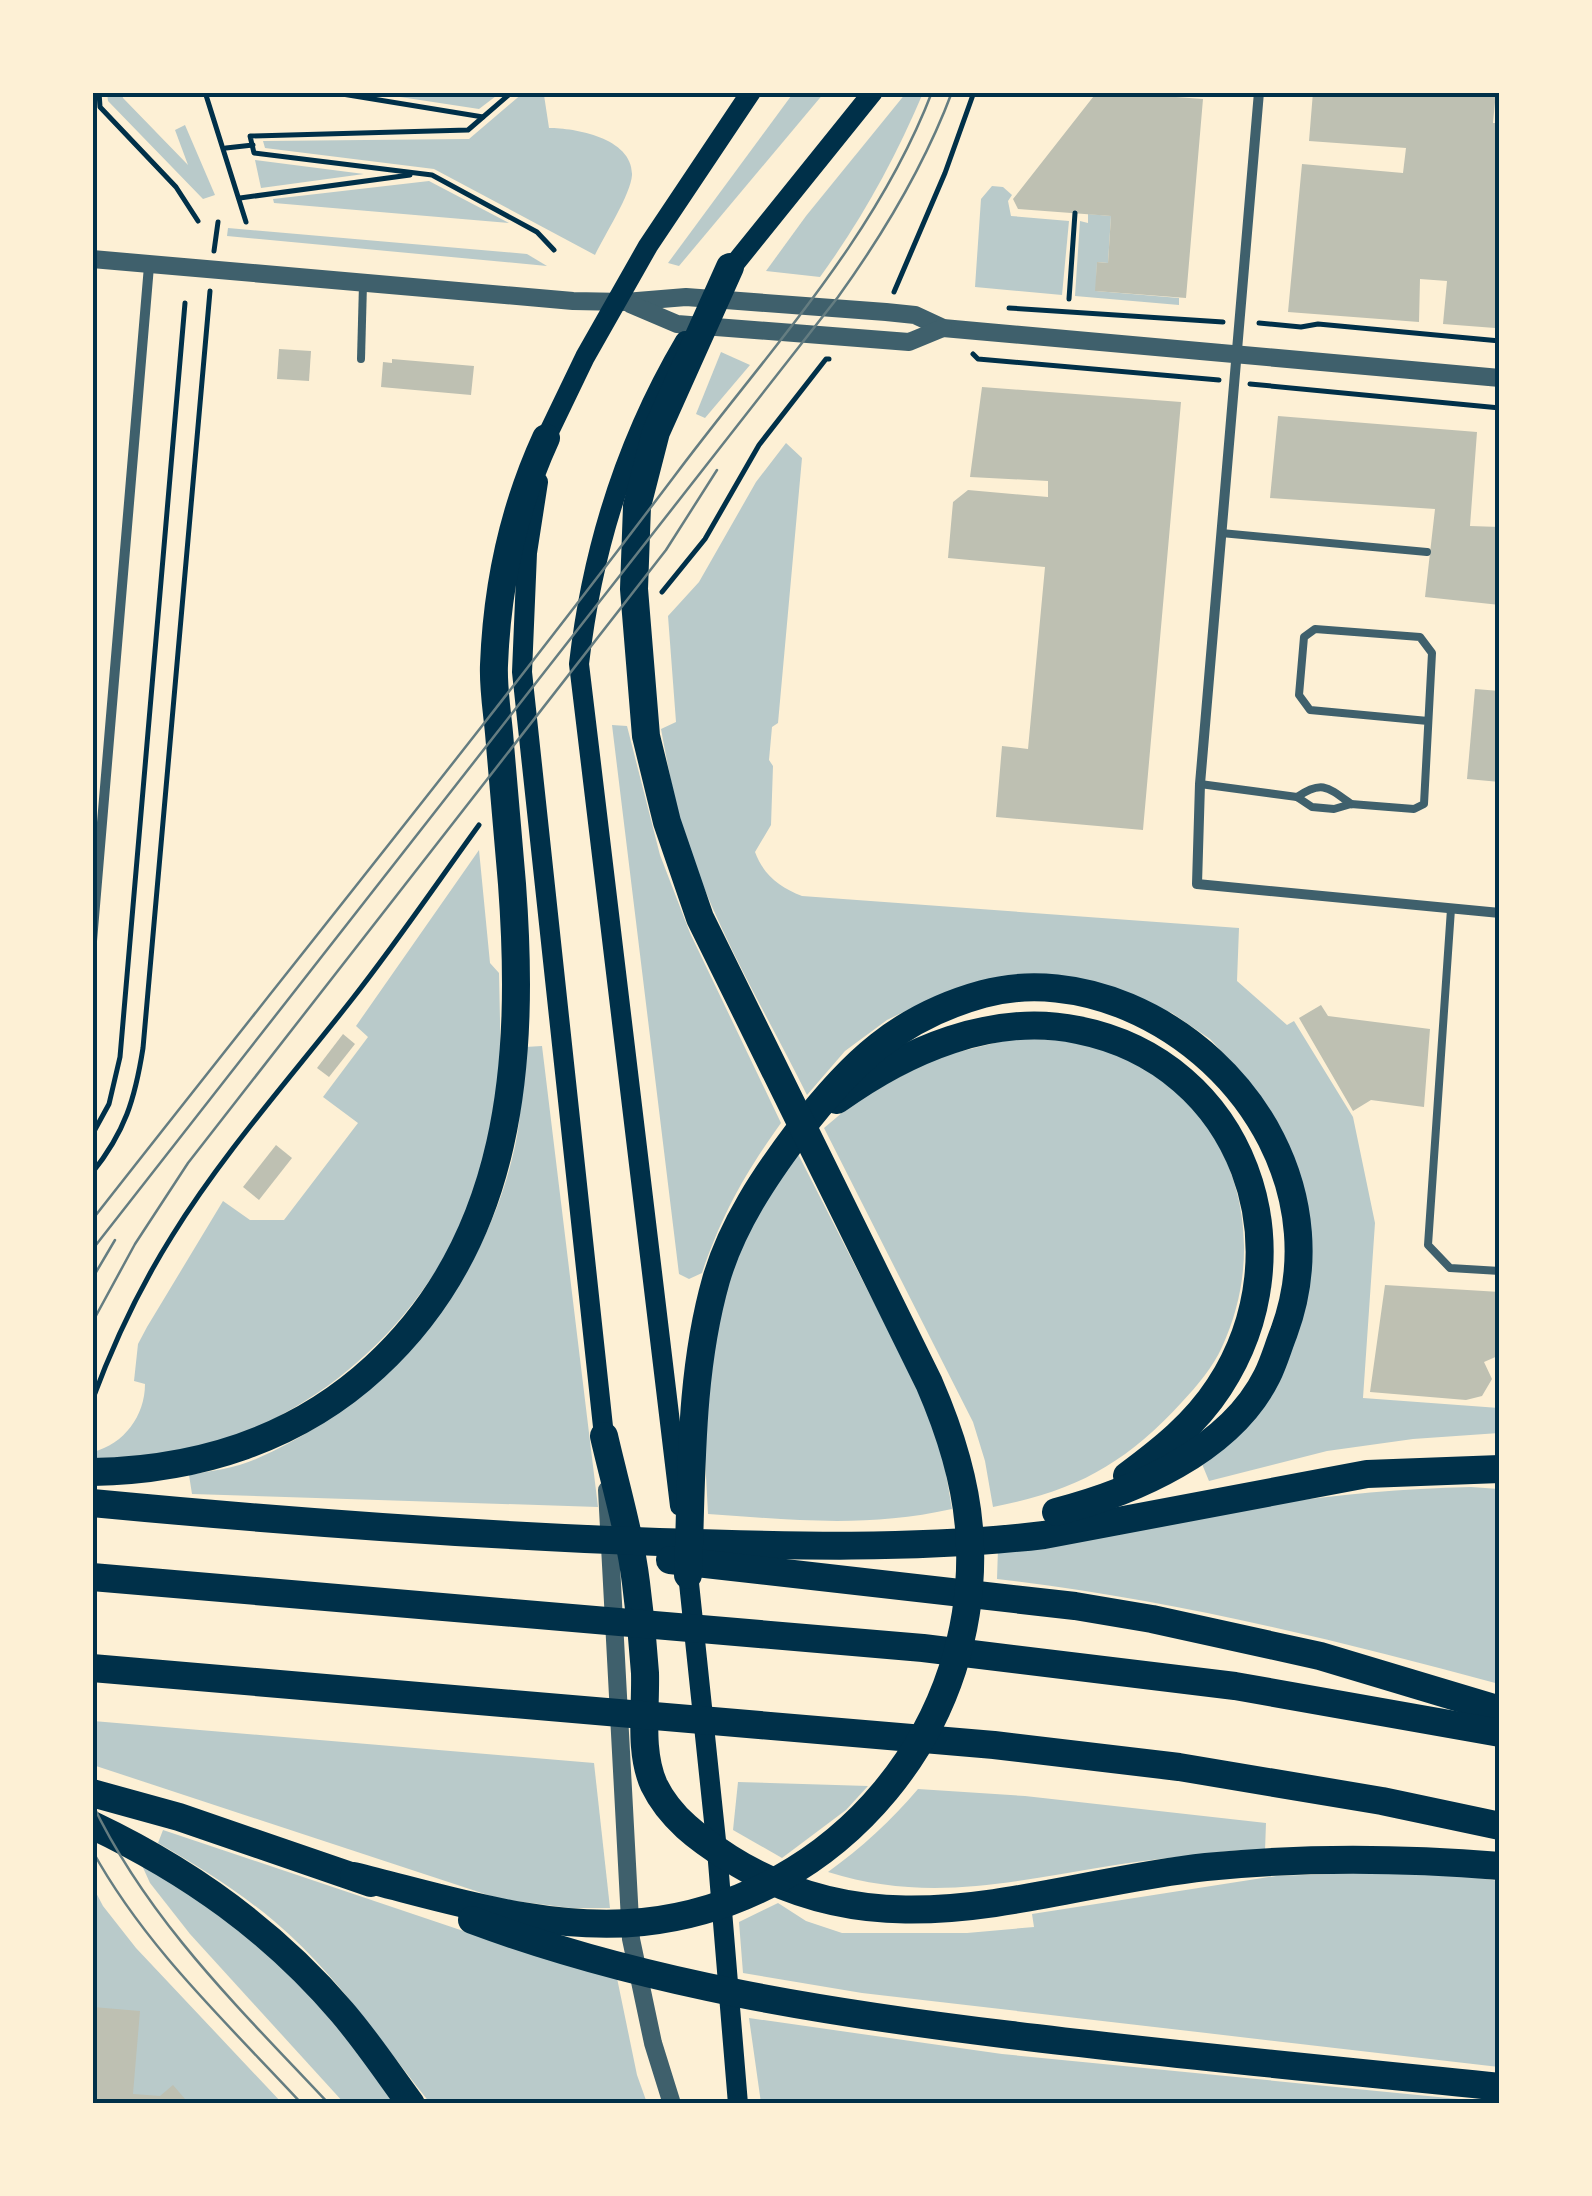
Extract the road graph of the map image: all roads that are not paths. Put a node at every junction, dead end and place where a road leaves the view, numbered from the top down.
1 (751, 92) edge
2 (873, 92) edge
3 (1259, 92) edge
4 (92, 259) edge
5 (149, 266) junction
6 (730, 267) junction
7 (363, 284) junction
8 (625, 302) junction
9 (942, 328) junction
10 (1236, 356) junction
11 (361, 359) dead end
12 (1500, 378) edge
13 (546, 438) junction
14 (1221, 532) junction
15 (1426, 552) dead end
16 (1428, 721) junction
17 (1200, 784) junction
18 (1297, 797) junction
19 (1351, 804) junction
20 (1451, 908) junction
21 (1500, 913) edge
22 (92, 941) edge
23 (791, 1141) junction
24 (1500, 1270) edge
25 (604, 1436) junction
26 (1500, 1468) edge
27 (92, 1472) edge
28 (92, 1502) edge
29 (1056, 1512) junction
30 (480, 1536) junction
31 (933, 1542) junction
32 (688, 1575) junction
33 (92, 1577) edge
34 (92, 1668) edge
35 (182, 1674) junction
36 (92, 1676) edge
37 (1500, 1710) edge
38 (1500, 1733) edge
39 (92, 1792) edge
40 (92, 1825) edge
41 (1500, 1826) edge
42 (717, 1850) junction
43 (1500, 1866) edge
44 (505, 1922) junction
45 (1500, 2087) edge
46 (411, 2104) edge
47 (672, 2104) edge
48 (738, 2104) edge

1 - 13 main road
2 - 6 main road
3 - 10 street
4 - 5 street
5 - 7 street
5 - 22 street
6 - 32 main road
6 - 44 highway
7 - 8 street
7 - 11 lane
8 - 9 street
8 - 9 street
9 - 10 street
10 - 12 street
10 - 14 street
13 - 25 main road
13 - 27 highway
14 - 15 lane
14 - 17 street
16 - 16 lane
16 - 19 lane
17 - 18 lane
17 - 20 street
18 - 19 lane
18 - 19 lane
20 - 21 street
20 - 24 lane
23 - 29 highway
23 - 29 highway
23 - 32 highway
25 - 42 highway
25 - 47 street
26 - 31 highway
28 - 30 highway
29 - 31 highway
30 - 31 highway
30 - 37 highway
32 - 42 main road
33 - 38 highway
34 - 35 highway
35 - 36 highway
35 - 41 highway
39 - 44 highway
40 - 46 highway
42 - 43 highway
42 - 48 main road
44 - 45 highway

